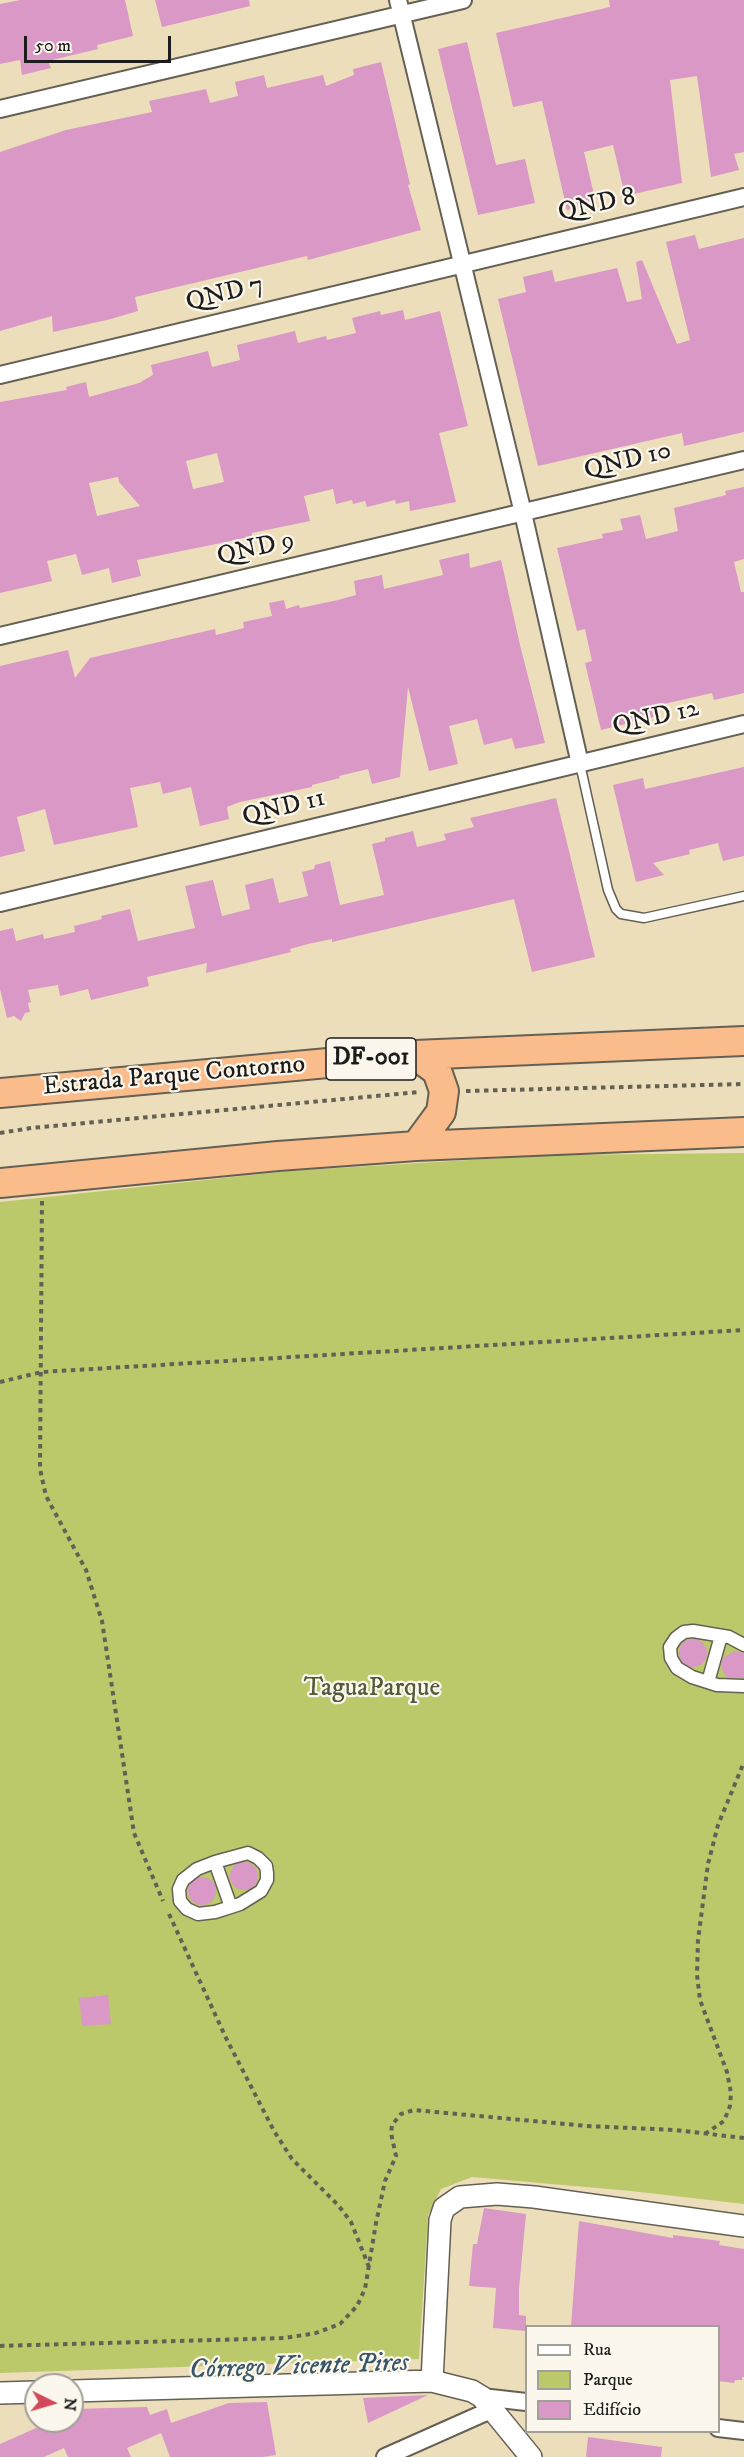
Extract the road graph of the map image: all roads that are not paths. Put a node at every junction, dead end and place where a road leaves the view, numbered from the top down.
1 (462, 0) edge
2 (400, 7) edge
3 (0, 109) edge
4 (744, 197) edge
5 (462, 264) junction
6 (0, 375) edge
7 (744, 460) edge
8 (523, 513) junction
9 (0, 636) edge
10 (744, 724) edge
11 (580, 764) junction
12 (744, 896) edge
13 (0, 903) edge
14 (744, 1041) edge
15 (416, 1056) junction
16 (0, 1093) edge
17 (744, 1132) edge
18 (416, 1146) junction
19 (0, 1183) edge
20 (721, 1636) junction
21 (744, 1645) edge
22 (708, 1682) junction
23 (744, 1686) edge
24 (215, 1862) junction
25 (231, 1907) junction
26 (744, 2226) edge
27 (432, 2381) junction
28 (84, 2391) edge
29 (24, 2392) edge
30 (0, 2393) edge
31 (525, 2402) edge
32 (488, 2403) junction
33 (720, 2428) edge
34 (744, 2431) edge
35 (385, 2457) edge
36 (531, 2457) edge

1 - 2 street
2 - 3 street
2 - 5 street
4 - 5 street, QND 8
5 - 6 street, QND 7
5 - 8 street
7 - 8 street, QND 10
8 - 9 street, QND 9
8 - 11 street
10 - 11 street, QND 12
11 - 12 lane
11 - 13 street, QND 11
14 - 15 highway, Estrada Parque Contorno / DF-001
15 - 16 highway, Estrada Parque Contorno / DF-001
15 - 18 highway
17 - 18 highway
18 - 19 highway
20 - 21 street
20 - 22 street
20 - 22 street
22 - 23 street
24 - 25 street
24 - 25 street
24 - 25 street
26 - 27 street
27 - 28 street
27 - 32 street
29 - 30 street
31 - 32 street
32 - 35 street
32 - 36 street
33 - 34 street

